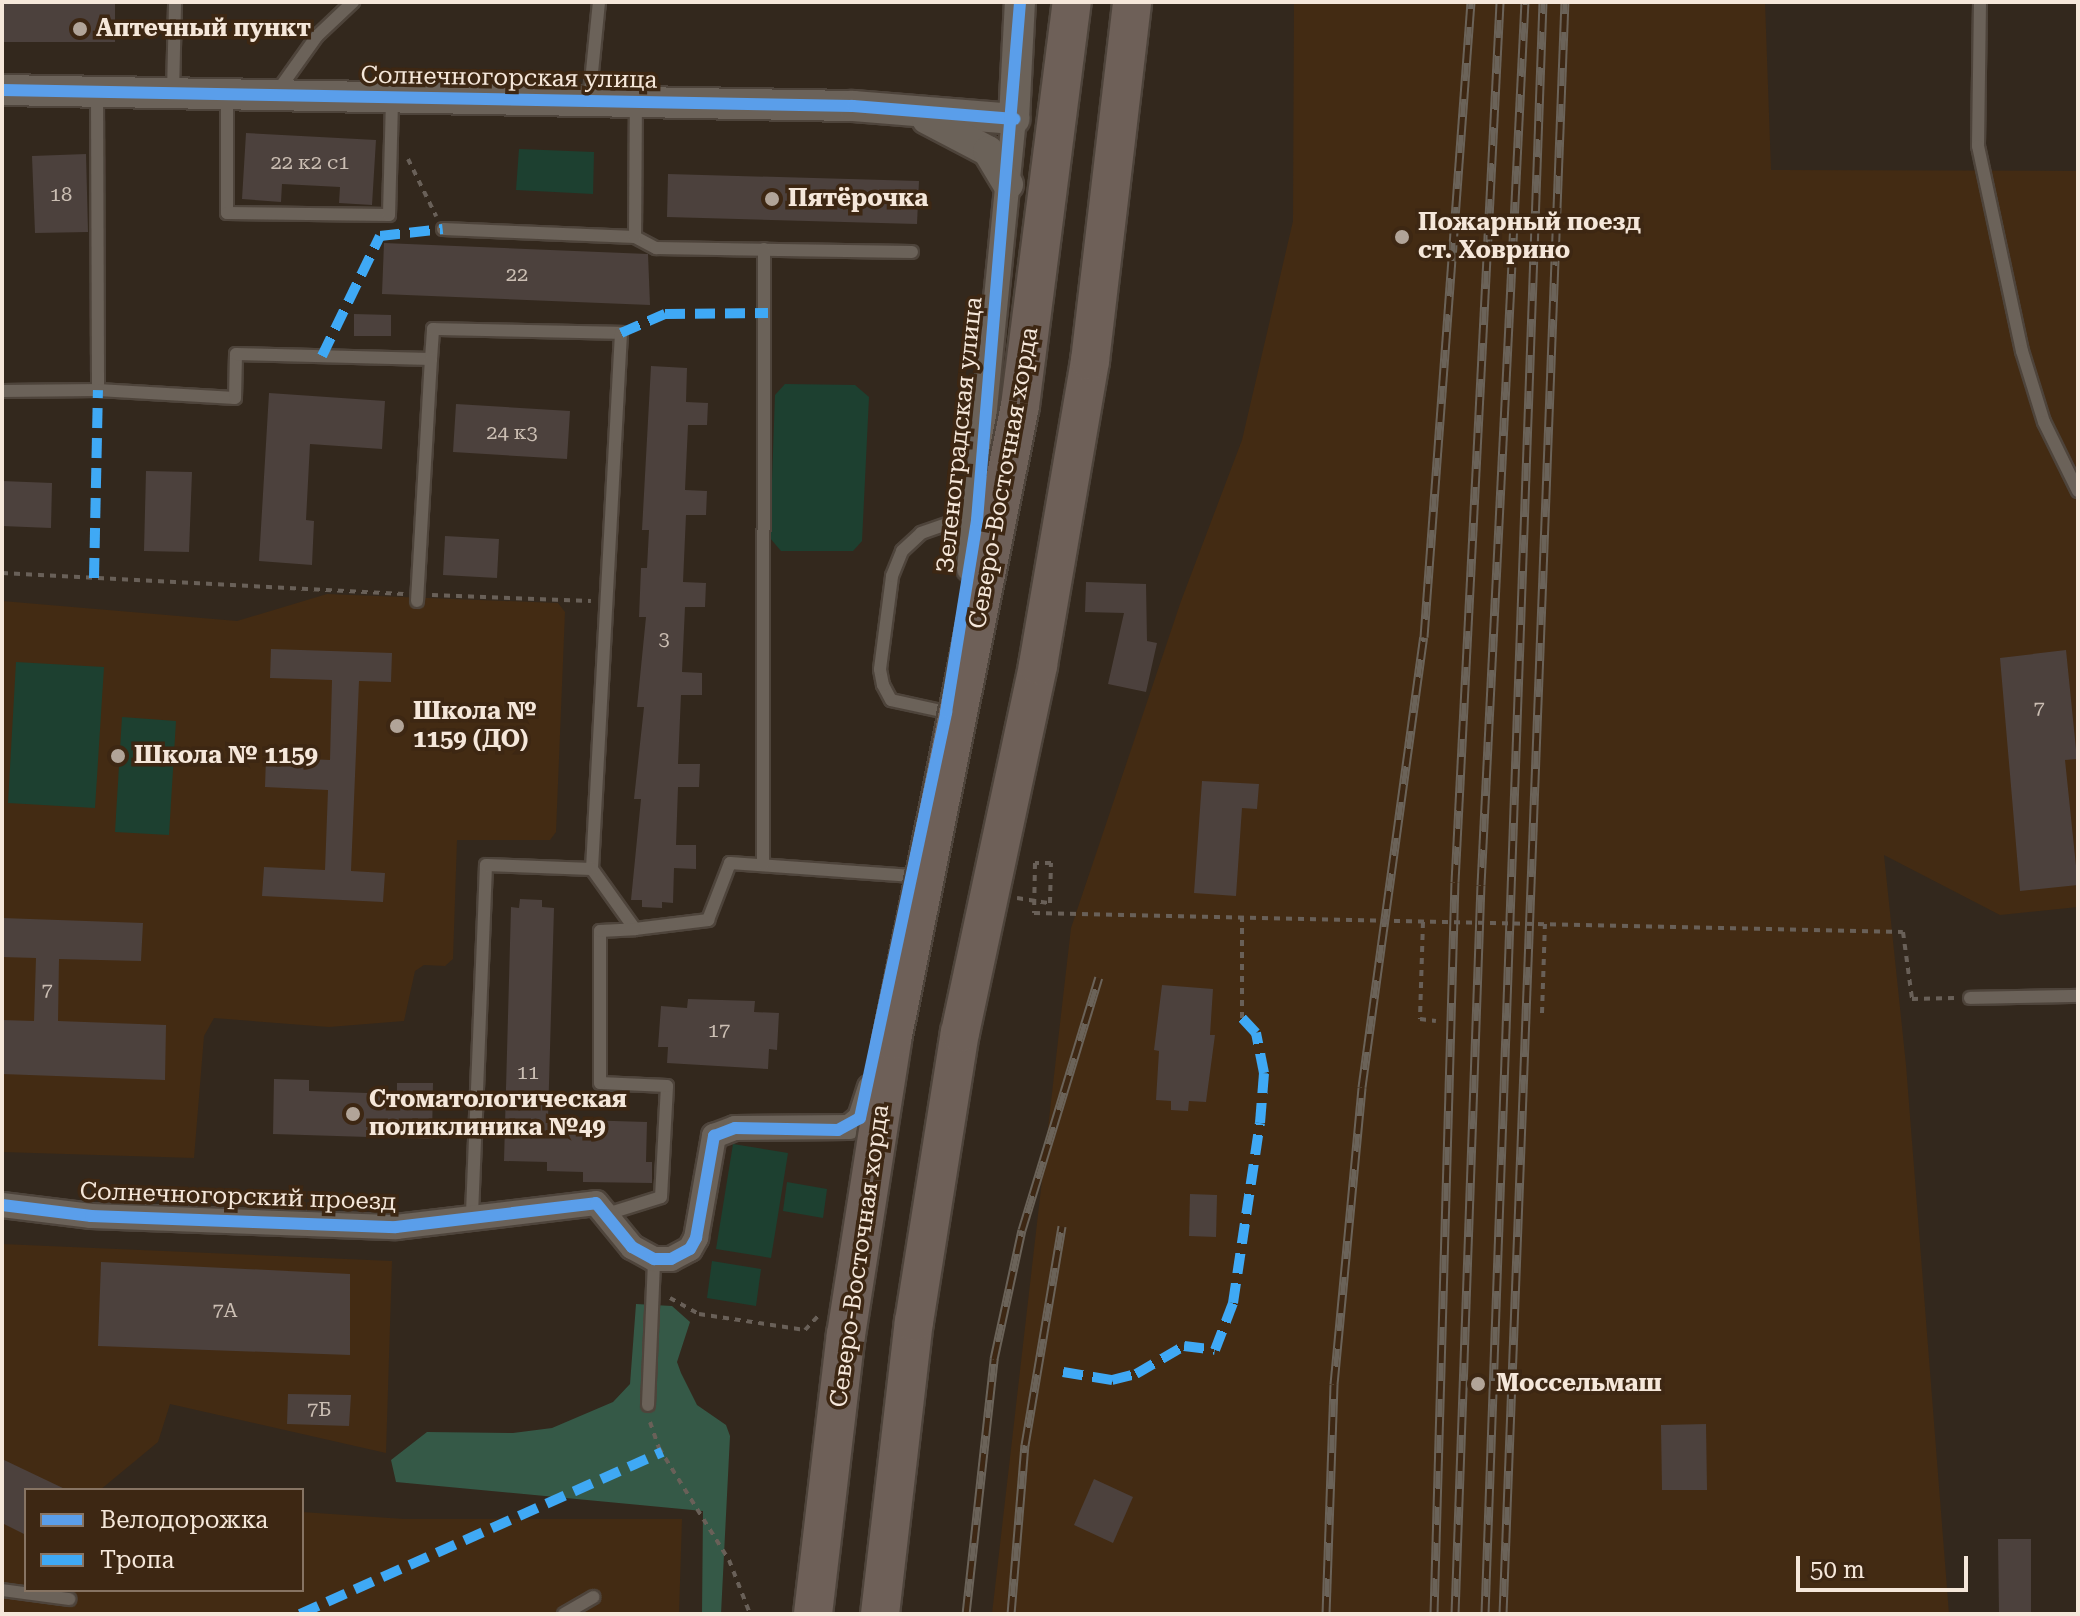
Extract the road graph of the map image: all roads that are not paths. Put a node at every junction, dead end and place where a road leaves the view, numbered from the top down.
1 (175, 2) edge
2 (353, 2) edge
3 (599, 2) edge
4 (1020, 2) edge
5 (1072, 2) edge
6 (1132, 2) edge
7 (1980, 2) edge
8 (2, 90) edge
9 (97, 91) junction
10 (173, 93) junction
11 (227, 95) junction
12 (275, 95) junction
13 (589, 103) junction
14 (636, 103) junction
15 (392, 111) junction
16 (911, 111) junction
17 (1014, 119) junction
18 (1008, 184) junction
19 (443, 229) road end
20 (635, 237) junction
21 (764, 249) junction
22 (912, 252) dead end
23 (431, 359) junction
24 (98, 390) junction
25 (2, 391) edge
26 (2078, 491) edge
27 (977, 520) junction
28 (417, 598) road end
29 (946, 712) junction
30 (763, 864) junction
31 (592, 869) junction
32 (914, 872) junction
33 (635, 929) junction
34 (2078, 996) edge
35 (1970, 998) dead end
36 (2, 1205) edge
37 (610, 1213) junction
38 (472, 1214) junction
39 (654, 1259) junction
40 (648, 1411) road end
41 (2, 1590) edge
42 (594, 1597) dead end
43 (69, 1599) dead end
44 (564, 1614) edge
45 (813, 1614) edge
46 (880, 1614) edge

1 - 10 lane
2 - 12 lane
3 - 13 lane
4 - 17 street, Зеленоградская улица
5 - 45 main road, Северо-Восточная хорда, bridge
6 - 46 main road, bridge
7 - 26 lane
8 - 9 street, Солнечногорская улица
9 - 10 street, Солнечногорская улица
9 - 24 lane
10 - 11 street, Солнечногорская улица
11 - 12 street, Солнечногорская улица
11 - 15 lane
12 - 15 street, Солнечногорская улица
13 - 14 street, Солнечногорская улица
13 - 15 street, Солнечногорская улица
14 - 16 street, Солнечногорская улица
14 - 20 lane
16 - 17 street, Солнечногорская улица
16 - 18 street
17 - 18 street, Зеленоградская улица
18 - 27 street, Зеленоградская улица
19 - 20 lane
20 - 21 lane
21 - 22 lane
21 - 30 lane
23 - 24 lane
23 - 28 lane
23 - 31 lane
24 - 25 lane
27 - 29 street, Зеленоградская улица
27 - 29 lane
29 - 32 street, Зеленоградская улица
30 - 32 lane
30 - 33 lane
31 - 33 lane
31 - 38 lane
32 - 39 street
33 - 37 lane
34 - 35 lane
36 - 38 street, Солнечногорский проезд
37 - 38 street, Солнечногорский проезд
37 - 39 street
39 - 40 lane
41 - 43 lane
42 - 44 lane

